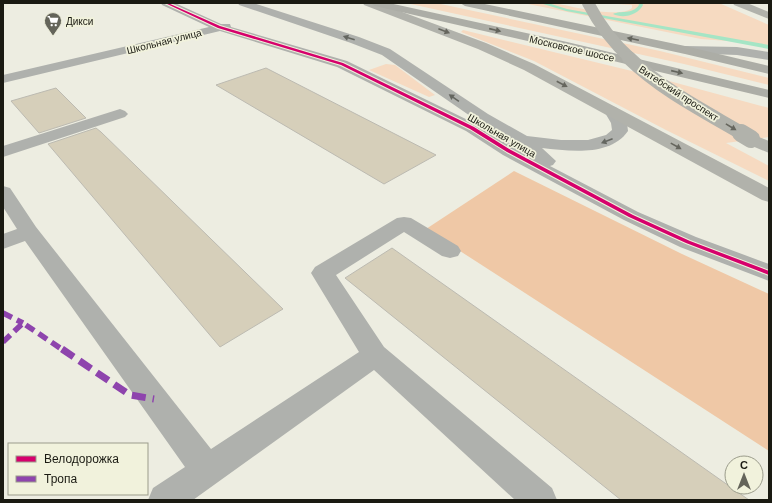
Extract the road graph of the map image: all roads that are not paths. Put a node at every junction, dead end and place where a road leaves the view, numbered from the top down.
1 (166, 3) edge
2 (243, 3) edge
3 (368, 3) edge
4 (375, 3) edge
5 (465, 3) edge
6 (588, 3) edge
7 (738, 3) edge
8 (279, 15) junction
9 (769, 16) edge
10 (254, 19) dead end
11 (240, 23) dead end
12 (220, 28) junction
13 (685, 50) junction
14 (769, 56) edge
15 (83, 60) junction
16 (378, 60) junction
17 (342, 64) junction
18 (769, 70) edge
19 (91, 73) dead end
20 (3, 79) edge
21 (769, 94) edge
22 (612, 111) junction
23 (120, 114) dead end
24 (523, 140) junction
25 (769, 148) edge
26 (3, 152) edge
27 (579, 189) junction
28 (3, 192) edge
29 (769, 196) edge
30 (29, 232) junction
31 (3, 242) edge
32 (450, 250) dead end
33 (769, 273) edge
34 (375, 355) junction
35 (208, 471) junction
36 (165, 500) edge
37 (540, 500) edge

1 - 12 street
2 - 8 street, Школьная улица
3 -> 22 main road
4 -> 21 highway, Московское шоссе
13 -> 5 highway, Московское шоссе
6 -> 25 main road, Витебский проспект, bridge
7 - 9 main road
8 - 10 street
16 -> 8 street, Школьная улица
11 - 12 street
12 - 15 street, Школьная улица
12 - 17 street, Школьная улица
13 - 14 street
13 - 18 highway, Московское шоссе
15 - 19 street
15 - 20 street, Школьная улица
16 - 17 street
24 -> 16 street, Школьная улица
17 - 27 street, Школьная улица
22 -> 24 street
22 -> 29 main road
23 - 26 street
24 - 27 street, Школьная улица
27 - 33 street, Школьная улица
28 - 30 street
30 - 31 street
30 - 35 street
32 - 34 street
34 - 35 street
34 - 37 street
35 - 36 street

